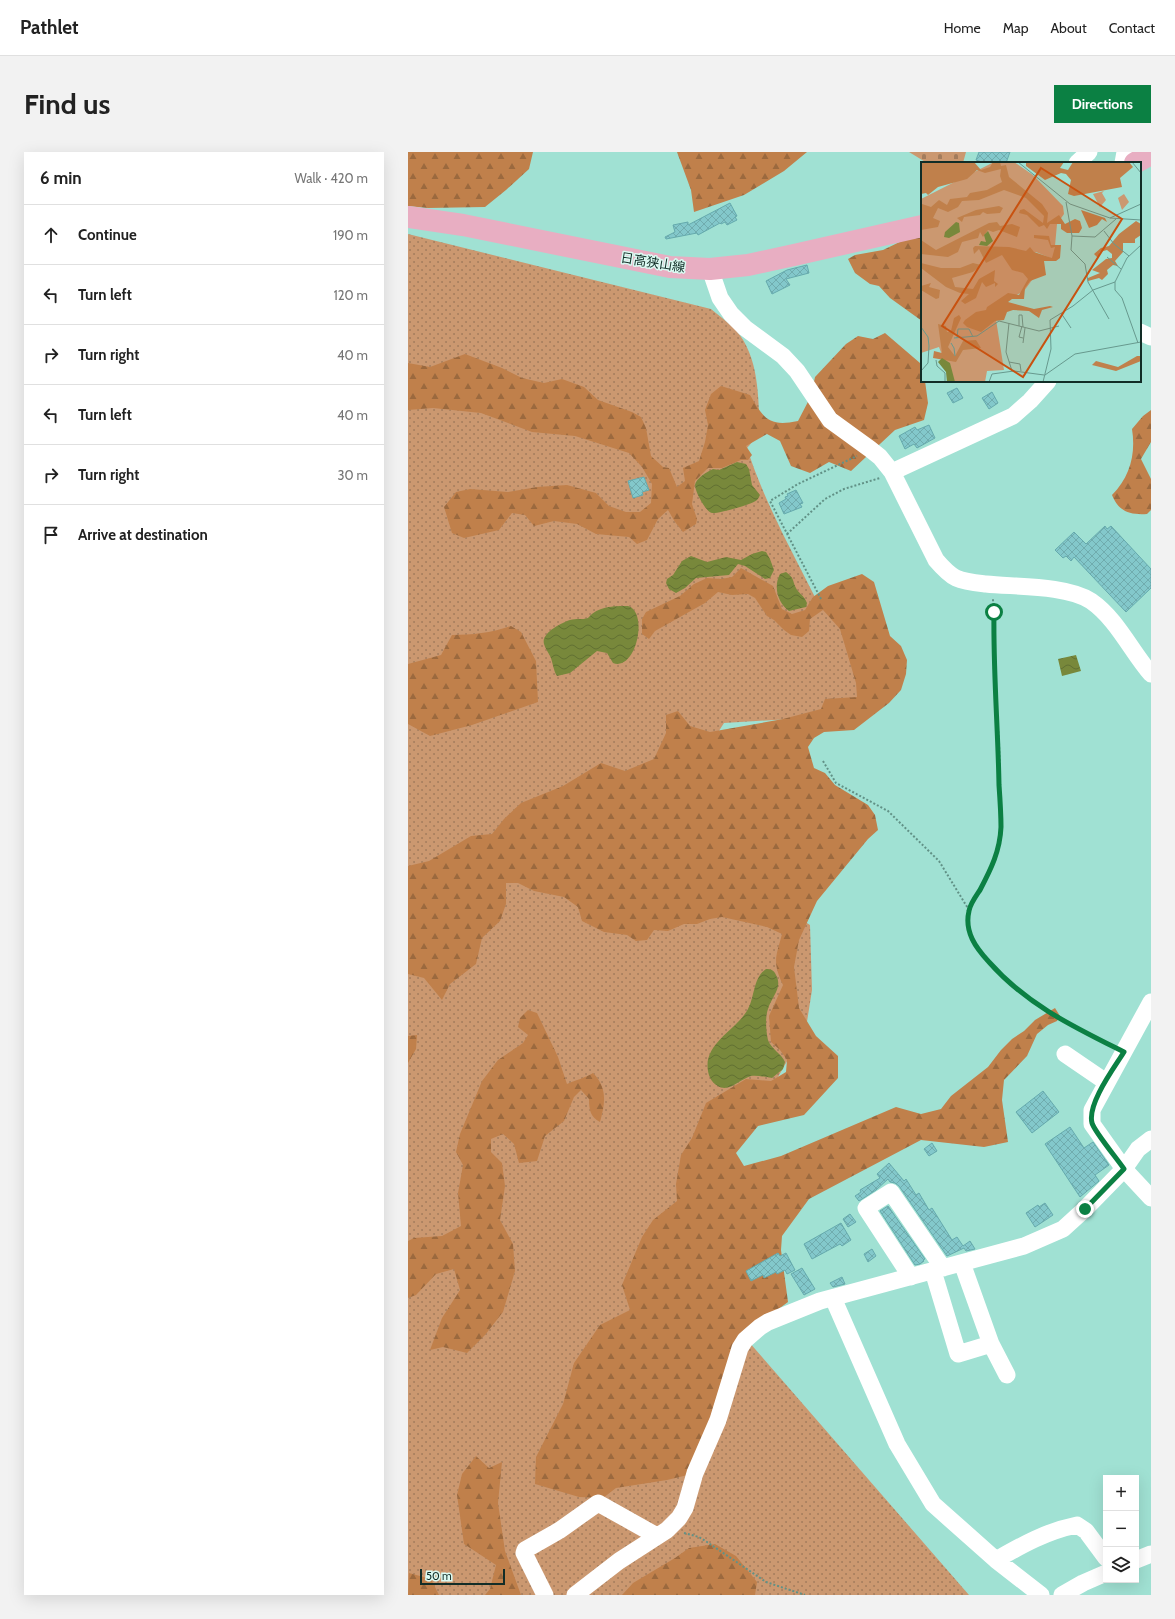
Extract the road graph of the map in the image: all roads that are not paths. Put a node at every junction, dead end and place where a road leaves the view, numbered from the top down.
1 (1089, 152) edge
2 (1125, 152) edge
3 (1151, 154) edge
4 (1078, 162) edge
5 (1123, 162) edge
6 (1137, 162) edge
7 (408, 217) edge
8 (921, 226) edge
9 (710, 269) junction
10 (1141, 332) edge
11 (1151, 337) edge
12 (1047, 382) edge
13 (892, 472) junction
14 (1151, 674) edge
15 (1151, 1002) edge
16 (1146, 1022) edge
17 (1065, 1054) dead end
18 (1106, 1082) junction
19 (1151, 1139) edge
20 (1124, 1169) junction
21 (1151, 1198) edge
22 (962, 1263) junction
23 (938, 1269) junction
24 (911, 1277) junction
25 (833, 1298) junction
26 (991, 1344) junction
27 (1007, 1375) dead end
28 (662, 1533) junction
29 (1103, 1554) edge
30 (1151, 1554) edge
31 (1139, 1559) edge
32 (996, 1560) junction
33 (1103, 1574) edge
34 (545, 1595) edge
35 (575, 1595) edge
36 (1041, 1595) edge
37 (1062, 1595) edge

1 - 4 street
2 - 5 street
3 - 6 main road
7 - 9 main road, 日高狭山線
8 - 9 main road, 日高狭山線
9 - 13 street
10 - 11 street
12 - 13 street
13 - 14 street
15 - 16 street
16 - 18 street
17 - 18 street
18 - 20 street
19 - 20 street
20 - 21 street
20 - 22 street
22 - 23 street
22 - 26 street
23 - 24 street
23 - 24 street
23 - 26 street
24 - 25 street
25 - 28 street
25 - 32 street
26 - 27 street
28 - 34 street
28 - 35 street
29 - 32 street
30 - 31 street
32 - 36 street
33 - 37 street

